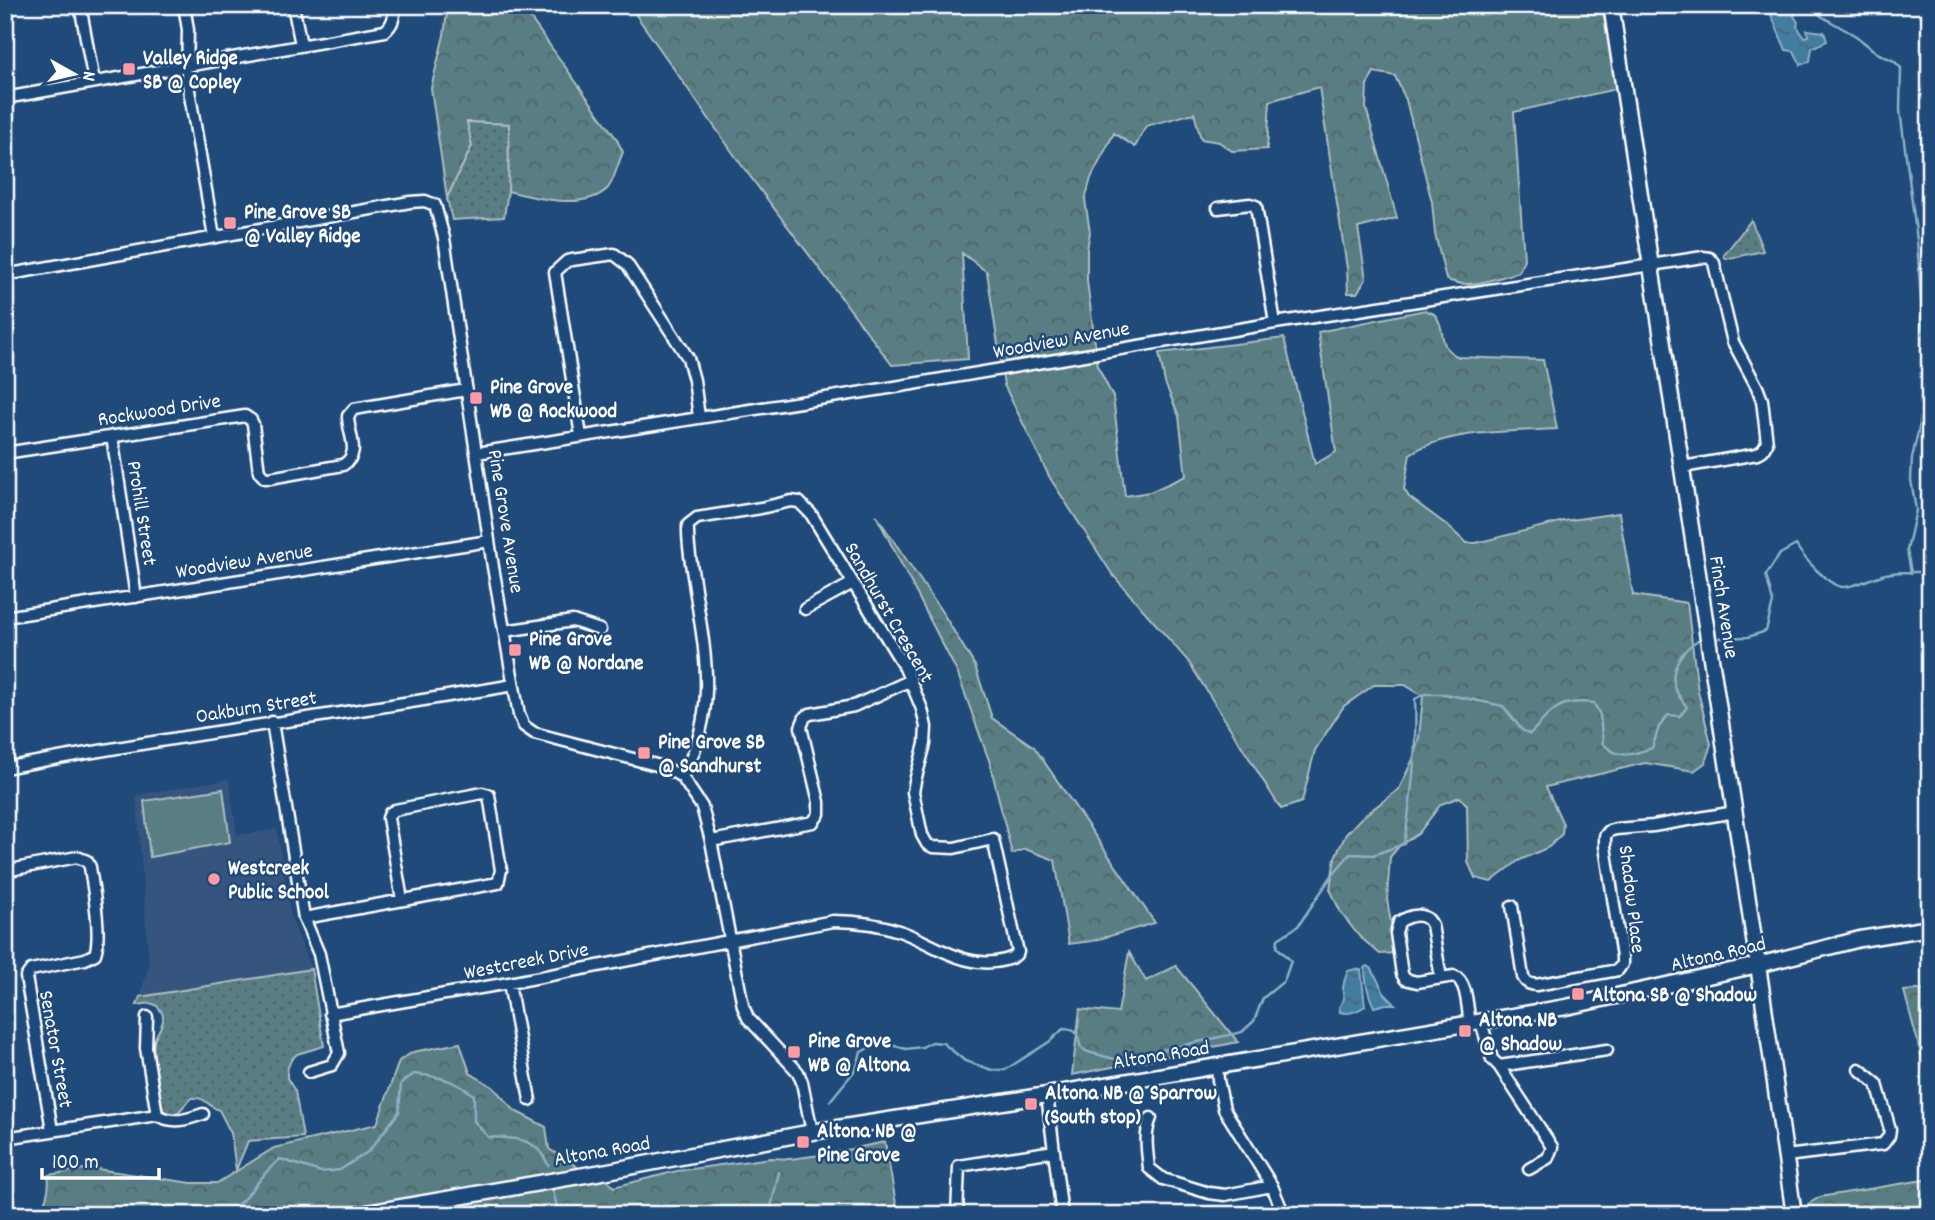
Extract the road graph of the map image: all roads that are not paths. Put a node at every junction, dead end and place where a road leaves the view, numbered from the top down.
1 (80, 5) edge
2 (184, 5) edge
3 (293, 5) edge
4 (395, 5) edge
5 (1611, 5) edge
6 (300, 45) junction
7 (188, 67) junction
8 (94, 82) junction
9 (5, 98) edge
10 (1218, 208) dead end
11 (214, 237) junction
12 (1651, 266) junction
13 (5, 275) edge
14 (1275, 323) junction
15 (466, 390) junction
16 (699, 417) junction
17 (112, 436) junction
18 (581, 436) junction
19 (5, 453) edge
20 (477, 453) junction
21 (1683, 467) junction
22 (489, 541) junction
23 (853, 583) junction
24 (136, 597) junction
25 (806, 609) dead end
26 (5, 617) edge
27 (600, 630) dead end
28 (504, 631) junction
29 (911, 680) junction
30 (513, 685) junction
31 (272, 722) junction
32 (5, 768) edge
33 (682, 777) junction
34 (1735, 812) junction
35 (711, 841) junction
36 (5, 872) edge
37 (402, 900) junction
38 (1512, 906) dead end
39 (304, 918) junction
40 (1930, 928) edge
41 (729, 941) junction
42 (1759, 965) junction
43 (1441, 978) junction
44 (509, 983) junction
45 (330, 1014) junction
46 (147, 1017) dead end
47 (1475, 1023) junction
48 (1607, 1050) dead end
49 (1217, 1066) junction
50 (1499, 1066) junction
51 (1860, 1069) dead end
52 (309, 1072) dead end
53 (1047, 1095) junction
54 (530, 1100) dead end
55 (203, 1114) dead end
56 (157, 1115) junction
57 (1151, 1118) dead end
58 (52, 1130) junction
59 (812, 1132) junction
60 (5, 1138) edge
61 (1054, 1151) junction
62 (1786, 1156) junction
63 (1529, 1168) dead end
64 (1272, 1186) junction
65 (957, 1212) edge
66 (355, 1215) edge
67 (1062, 1215) edge
68 (1284, 1215) edge
69 (1794, 1215) edge

1 - 8 street
2 - 7 street
3 - 6 street
4 - 6 street
5 - 12 main road, Finch Avenue
6 - 7 street
7 - 8 street
7 - 11 street
8 - 9 street
10 - 14 street
11 - 13 street, Pine Grove Avenue
11 - 15 street, Pine Grove Avenue
12 - 14 street, Woodview Avenue
12 - 21 main road, Finch Avenue
12 - 21 street, Woodview Avenue
14 - 16 street, Woodview Avenue
15 - 17 street, Rockwood Drive
15 - 20 street, Pine Grove Avenue
16 - 18 street, Woodview Avenue
16 - 18 street
17 - 19 street, Rockwood Drive
17 - 24 street, Prohill Street
18 - 20 street, Woodview Avenue
20 - 22 street, Pine Grove Avenue
21 - 34 main road, Finch Avenue
22 - 24 street, Woodview Avenue
22 - 28 street, Pine Grove Avenue
23 - 25 street
23 - 29 street, Sandhurst Crescent
23 - 33 street, Sandhurst Crescent
24 - 26 street, Woodview Avenue
27 - 28 street
28 - 30 street, Pine Grove Avenue
29 - 35 street
29 - 41 street, Sandhurst Crescent
30 - 31 street, Oakburn Street
30 - 33 street, Pine Grove Avenue
31 - 32 street, Oakburn Street
31 - 39 street
33 - 35 street
34 - 38 street, Shadow Place
34 - 42 main road, Finch Avenue
35 - 41 street
36 - 58 street, Senator Street
37 - 37 street
37 - 39 street
39 - 45 street
40 - 42 main road, Altona Road
41 - 44 street, Westcreek Drive
41 - 59 street
42 - 47 main road, Altona Road
42 - 62 main road, Finch Avenue
43 - 43 street
43 - 47 street
44 - 45 street, Westcreek Drive
44 - 54 street
45 - 52 street
46 - 56 street
47 - 49 main road, Altona Road
47 - 50 street
48 - 50 street
49 - 53 main road, Altona Road
49 - 64 street
50 - 63 street
51 - 62 street
53 - 59 main road, Altona Road
53 - 61 street
55 - 56 street
56 - 58 street
57 - 64 street
58 - 60 street
59 - 66 main road, Altona Road
61 - 65 street
61 - 67 street
62 - 69 main road, Finch Avenue
64 - 68 street

